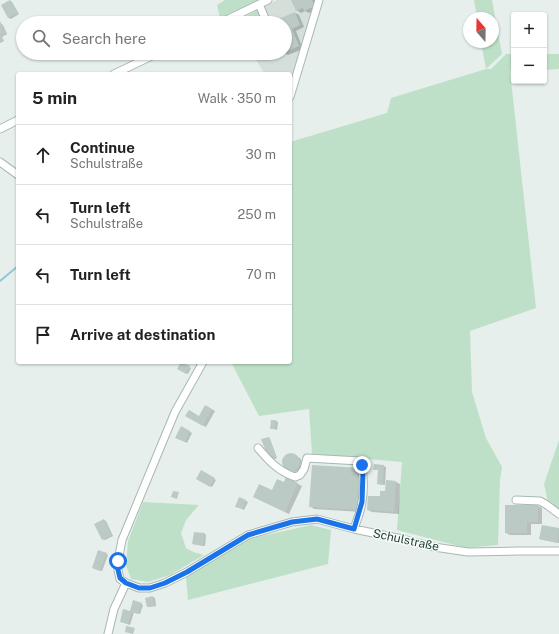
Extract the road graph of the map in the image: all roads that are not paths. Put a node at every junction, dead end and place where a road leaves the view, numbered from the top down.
1 (268, 0) edge
2 (319, 0) edge
3 (259, 4) junction
4 (234, 16) edge
5 (264, 16) edge
6 (143, 60) edge
7 (118, 72) edge
8 (292, 90) edge
9 (16, 121) edge
10 (0, 129) edge
11 (0, 162) edge
12 (16, 174) edge
13 (202, 364) edge
14 (258, 448) dead end
15 (516, 500) dead end
16 (559, 514) edge
17 (354, 529) junction
18 (559, 552) edge
19 (126, 583) junction
20 (108, 634) edge

1 - 3 street
2 - 8 street
3 - 4 street
3 - 5 street
6 - 7 street
9 - 10 street
11 - 12 street
13 - 19 street
14 - 17 street
15 - 16 street
17 - 18 street, Schulstraße
17 - 19 street, Schulstraße
19 - 20 street

